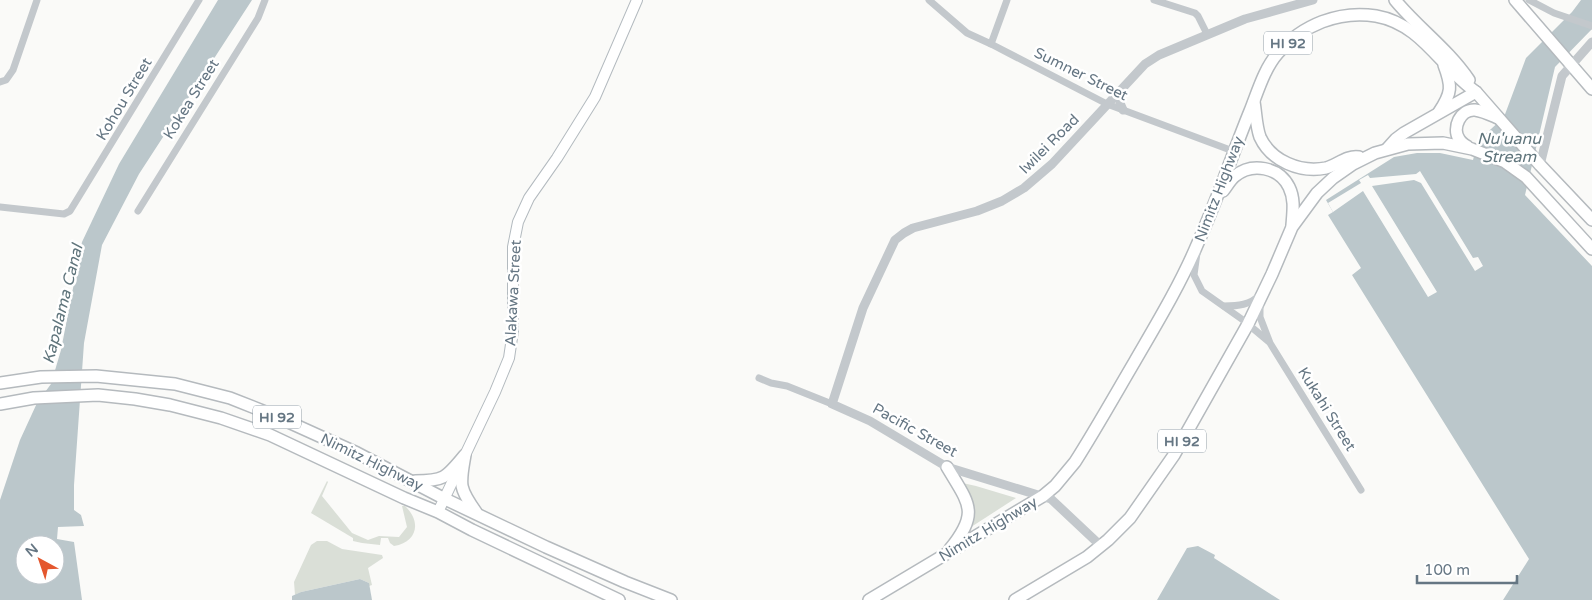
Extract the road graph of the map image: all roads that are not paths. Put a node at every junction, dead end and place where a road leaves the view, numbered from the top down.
1 (37, 0) edge
2 (199, 0) edge
3 (265, 0) edge
4 (637, 0) edge
5 (929, 0) edge
6 (1007, 0) edge
7 (1154, 0) edge
8 (1313, 0) edge
9 (1395, 0) edge
10 (1515, 0) edge
11 (1529, 0) edge
12 (1592, 26) edge
13 (1207, 34) junction
14 (1592, 42) edge
15 (991, 44) junction
16 (1442, 59) junction
17 (1567, 61) junction
18 (0, 82) edge
19 (1592, 89) edge
20 (1118, 92) junction
21 (1476, 92) junction
22 (1254, 100) junction
23 (1107, 104) junction
24 (1123, 110) junction
25 (1438, 114) junction
26 (1500, 118) junction
27 (1387, 149) junction
28 (1472, 149) junction
29 (1234, 151) junction
30 (1364, 158) junction
31 (1539, 164) junction
32 (1298, 168) junction
33 (1286, 182) junction
34 (1215, 202) junction
35 (0, 207) edge
36 (138, 211) dead end
37 (1592, 220) edge
38 (1292, 227) junction
39 (1198, 244) junction
40 (1592, 250) edge
41 (1267, 285) junction
42 (1261, 300) junction
43 (1224, 306) junction
44 (1248, 324) junction
45 (1270, 343) junction
46 (759, 378) dead end
47 (0, 384) edge
48 (0, 404) edge
49 (832, 404) junction
50 (466, 455) junction
51 (947, 468) junction
52 (413, 481) junction
53 (1361, 490) dead end
54 (1043, 496) junction
55 (445, 499) junction
56 (438, 512) junction
57 (477, 514) junction
58 (1101, 546) junction
59 (945, 556) junction
60 (887, 589) junction
61 (620, 600) edge
62 (671, 600) edge
63 (869, 600) edge
64 (876, 600) edge
65 (1015, 600) edge

1 - 18 street
2 - 35 street, Kohou Street
3 - 36 street, Kokea Street
4 - 50 main road, Alakawa Street
5 - 15 street, Sumner Street
6 - 15 street
7 - 13 street
8 - 13 street, Iwilei Road
9 - 21 main road
10 - 17 main road
11 - 12 street
13 - 20 street, Iwilei Road
14 - 17 street
15 - 23 street, Sumner Street
16 - 21 main road, Nimitz Highway / HI 92
16 - 22 main road, Nimitz Highway / HI 92
16 - 25 main road
17 - 19 main road
17 - 31 street
20 - 23 street, Iwilei Road
20 - 24 street
21 - 25 main road
21 - 26 main road, Nimitz Highway / HI 92
22 - 29 main road, Nimitz Highway / HI 92
22 - 32 main road
23 - 24 street, Sumner Street
23 - 49 street, Iwilei Road
24 - 29 street, Sumner Street
25 - 27 main road
26 - 28 main road
26 - 31 main road, Nimitz Highway / HI 92
27 - 28 main road, HI 92
27 - 30 main road, HI 92
28 - 40 main road, HI 92
29 - 34 main road, Nimitz Highway / HI 92
30 - 32 main road
30 - 38 main road, HI 92
31 - 37 main road, Nimitz Highway / HI 92
32 - 33 main road
33 - 34 main road
33 - 38 main road
34 - 39 main road, Nimitz Highway / HI 92
38 - 41 main road, HI 92
39 - 43 street, Kukahi Street
39 - 54 main road, Nimitz Highway / HI 92
41 - 42 main road, HI 92
41 - 43 street
42 - 44 main road, HI 92
42 - 45 street, Kukahi Street
43 - 44 street, Kukahi Street
44 - 45 street, Kukahi Street
44 - 58 main road, HI 92
45 - 53 street, Kukahi Street
46 - 49 street, Pacific Street
47 - 52 main road, Nimitz Highway / HI 92
48 - 56 main road, Nimitz Highway / HI 92
49 - 51 street, Pacific Street
50 - 52 main road
50 - 55 main road, Alakawa Street
50 - 57 main road
51 - 54 street, Pacific Street
51 - 59 main road
52 - 55 main road, Nimitz Highway / HI 92
54 - 58 street, Pacific Street
54 - 59 main road, Nimitz Highway / HI 92
55 - 56 main road, Alakawa Street
55 - 57 main road, Nimitz Highway / HI 92
56 - 61 main road, Nimitz Highway / HI 92
57 - 62 main road, Nimitz Highway / HI 92
58 - 65 main road, HI 92
59 - 60 main road, Nimitz Highway / HI 92
60 - 63 main road, Nimitz Highway / HI 92
60 - 64 main road

